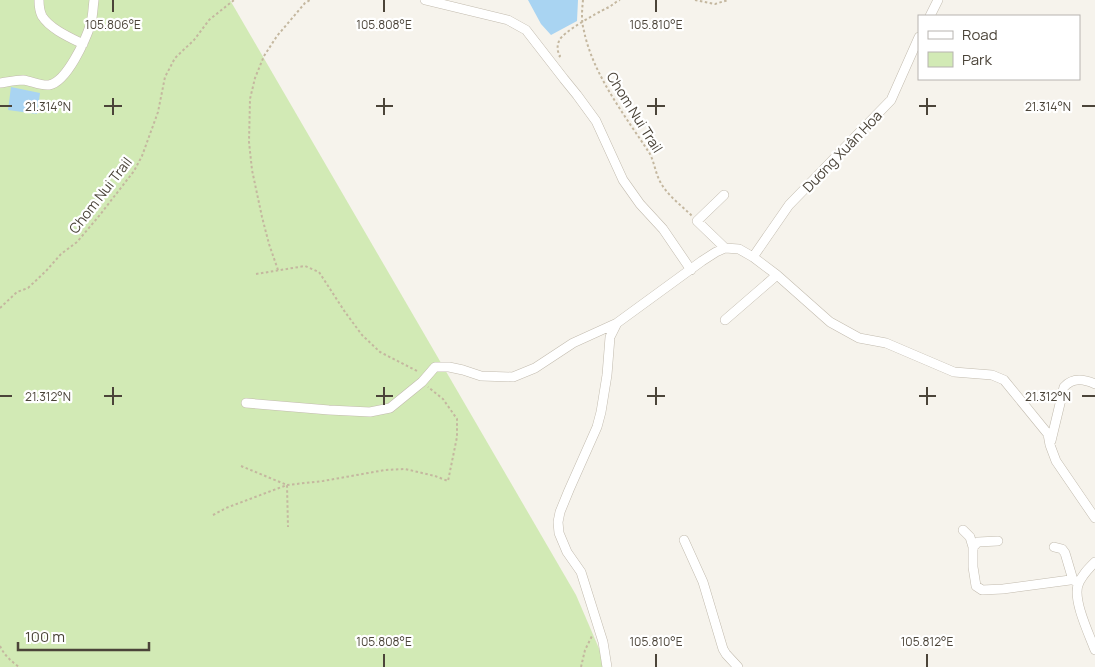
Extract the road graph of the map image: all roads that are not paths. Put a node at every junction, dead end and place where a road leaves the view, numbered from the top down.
1 (38, 0) edge
2 (94, 0) edge
3 (425, 0) edge
4 (938, 0) edge
5 (930, 15) edge
6 (918, 39) edge
7 (83, 44) junction
8 (0, 83) edge
9 (724, 194) dead end
10 (725, 248) junction
11 (753, 257) junction
12 (691, 270) junction
13 (777, 275) junction
14 (725, 320) dead end
15 (617, 323) junction
16 (1095, 384) edge
17 (246, 403) dead end
18 (1050, 445) junction
19 (1095, 518) edge
20 (963, 530) dead end
21 (684, 540) dead end
22 (998, 541) dead end
23 (973, 547) junction
24 (1054, 547) dead end
25 (1095, 562) edge
26 (1076, 582) junction
27 (1095, 650) edge
28 (607, 667) edge
29 (738, 667) edge

1 - 7 street
2 - 7 street
3 - 12 street
4 - 5 street
6 - 11 street, Dương Xuân Hoa
7 - 8 street
9 - 10 street
10 - 11 street
10 - 12 street
11 - 13 street
12 - 15 street
13 - 14 street
13 - 18 street
15 - 17 street
15 - 28 street
16 - 18 street
18 - 19 street
20 - 23 street
21 - 29 street
22 - 23 street
23 - 26 street
24 - 26 street
25 - 26 street
26 - 27 street

